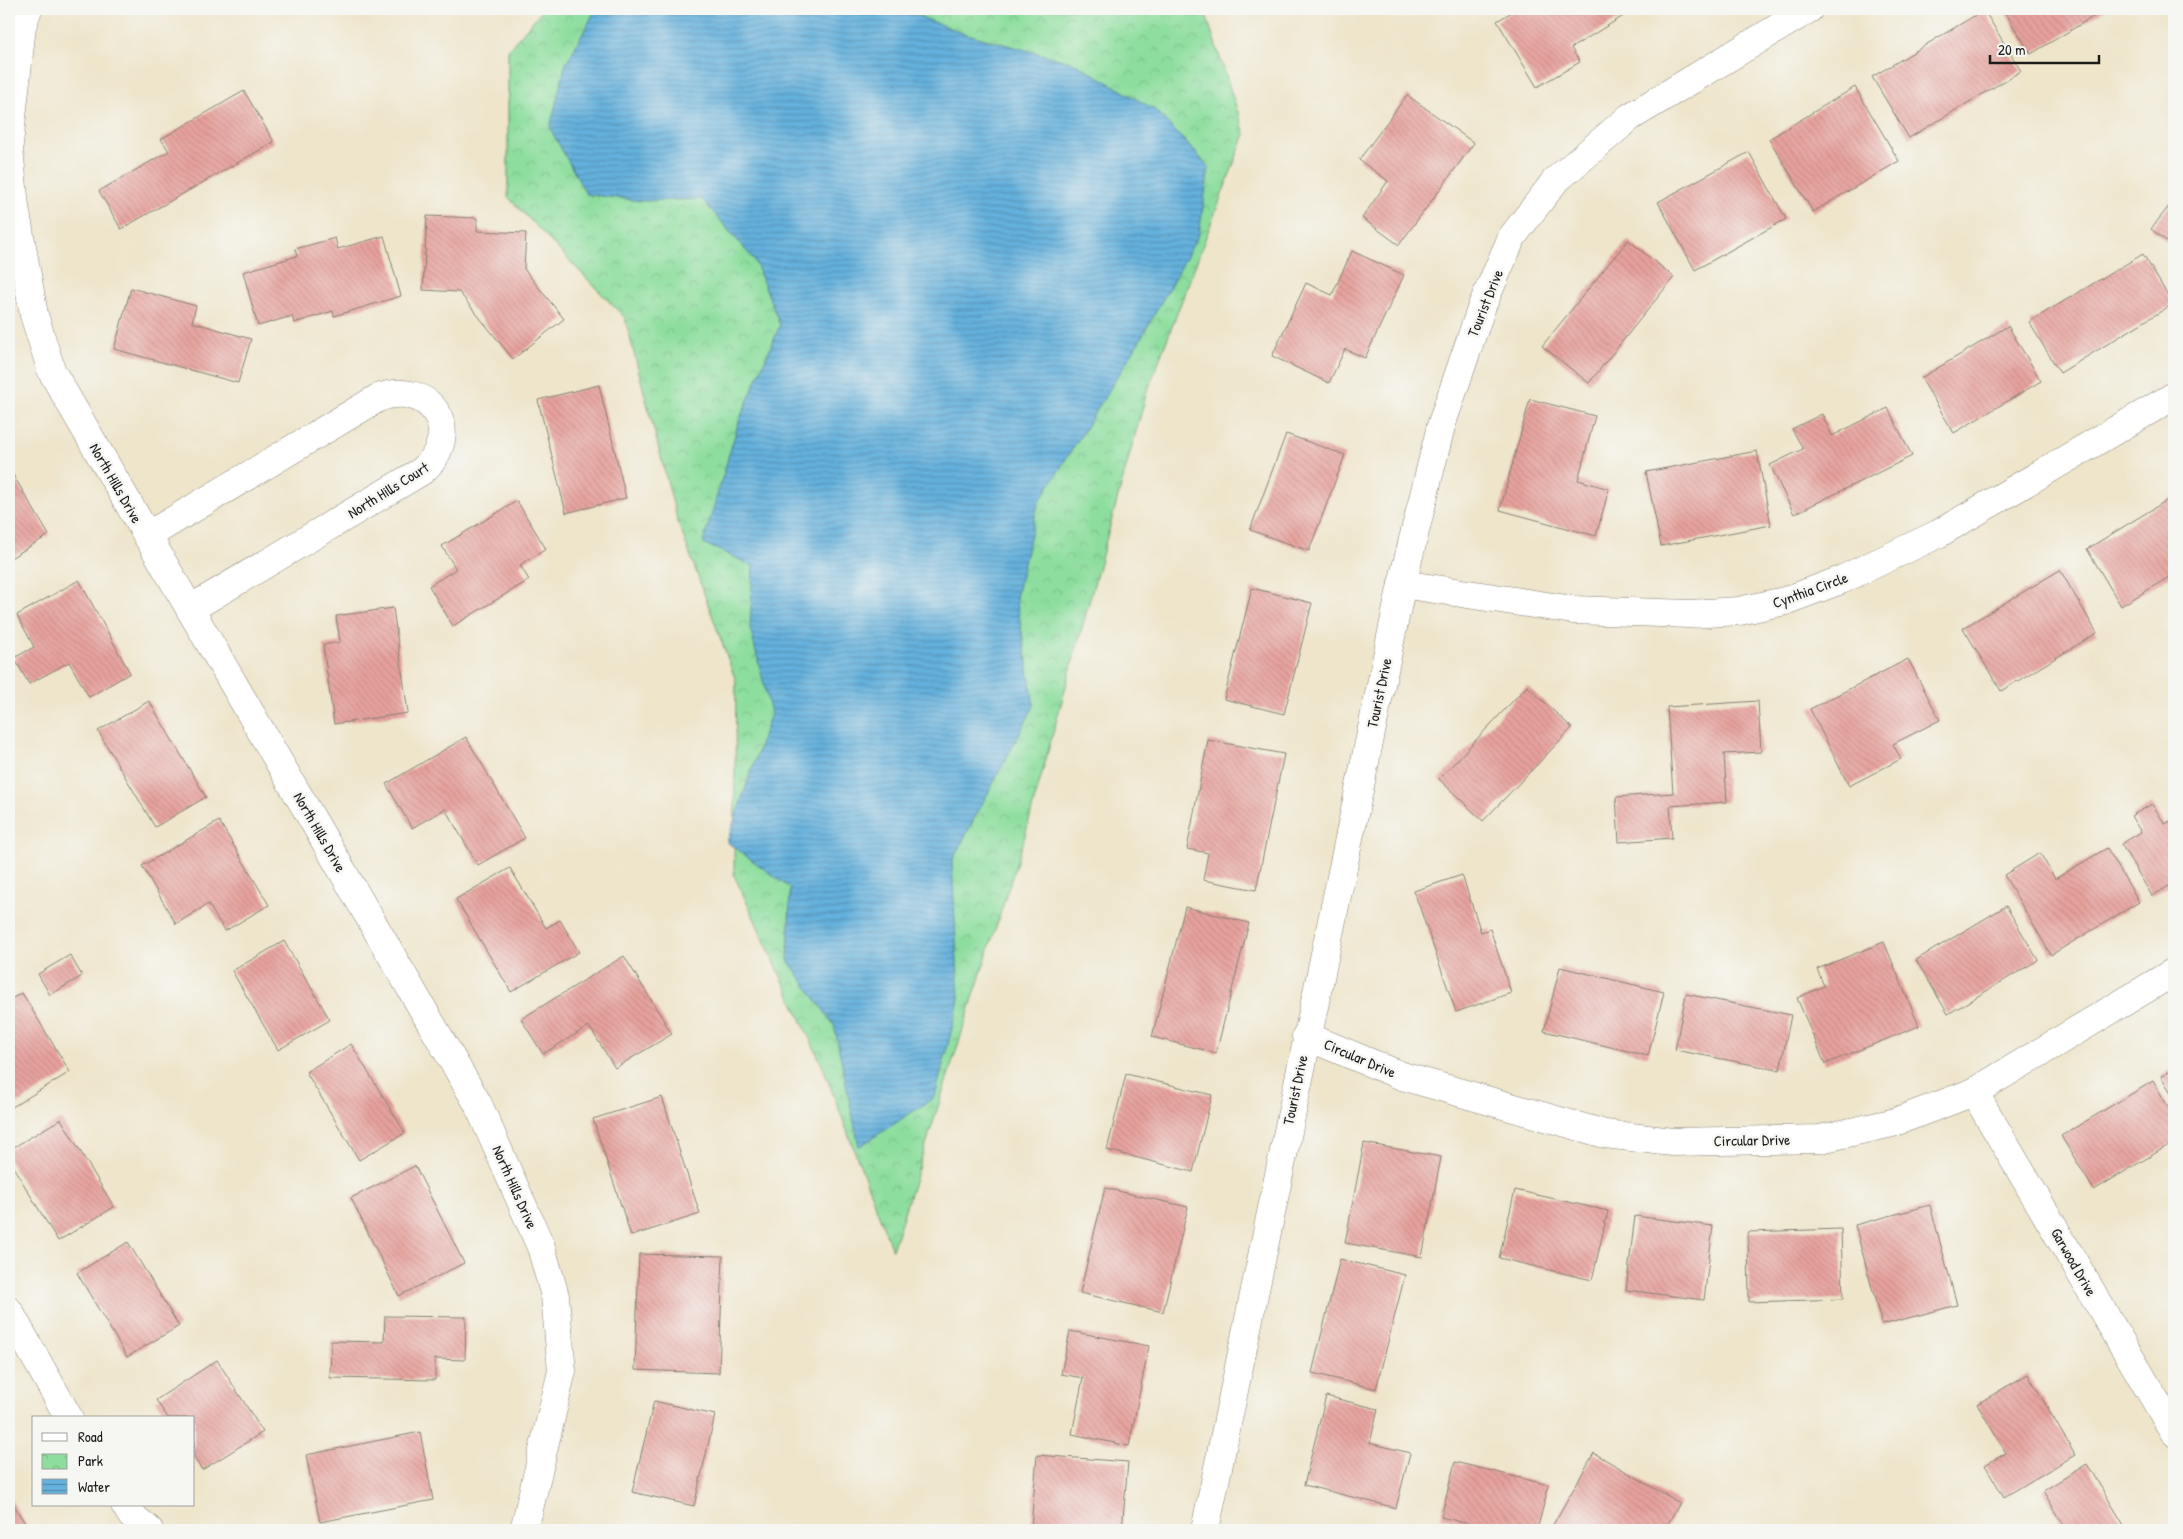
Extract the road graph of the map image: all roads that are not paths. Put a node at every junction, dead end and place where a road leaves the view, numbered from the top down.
1 (28, 9) edge
2 (1809, 9) edge
3 (9, 144) edge
4 (9, 149) edge
5 (2174, 396) edge
6 (147, 536) junction
7 (1402, 584) junction
8 (190, 609) junction
9 (2174, 972) edge
10 (1306, 1036) junction
11 (1974, 1092) junction
12 (9, 1311) edge
13 (68, 1416) edge
14 (2174, 1432) edge
15 (125, 1506) edge
16 (149, 1530) edge
17 (524, 1530) edge
18 (1205, 1530) edge

1 - 3 street
2 - 7 street, Tourist Drive
4 - 6 street, North Hills Drive
5 - 7 street, Cynthia Circle
6 - 8 street, North Hills Drive
6 - 8 street, North Hills Court
7 - 10 street, Tourist Drive
8 - 17 street, North Hills Drive
9 - 11 street, Circular Drive
10 - 11 street, Circular Drive
10 - 18 street, Tourist Drive
11 - 14 street, Garwood Drive
12 - 13 street
15 - 16 street

